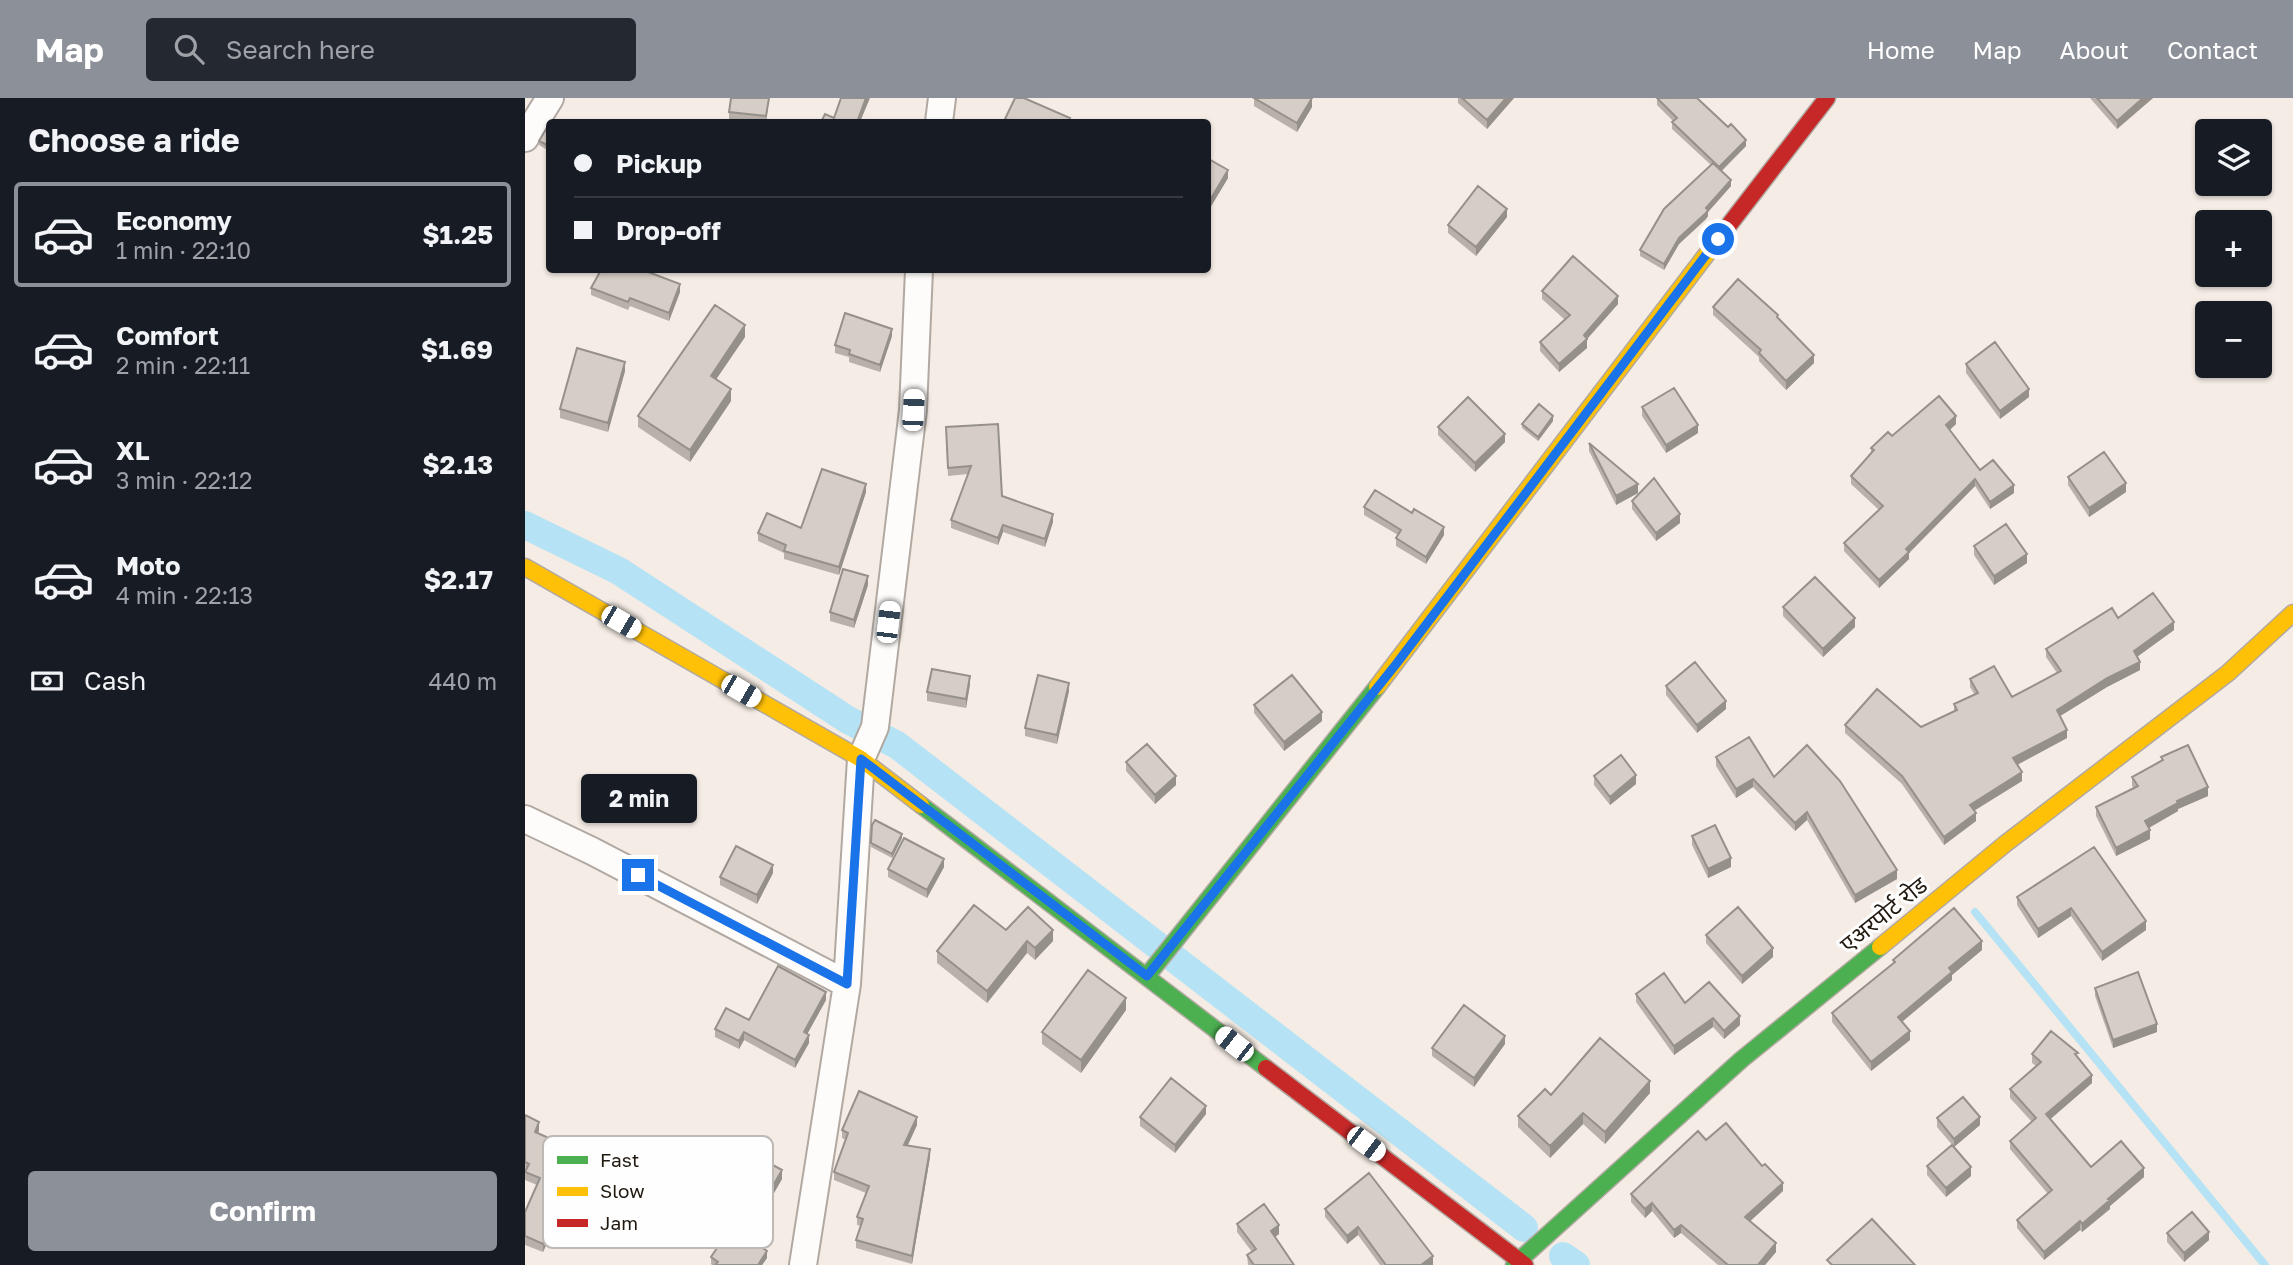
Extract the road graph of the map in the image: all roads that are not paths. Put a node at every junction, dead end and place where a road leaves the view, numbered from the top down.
1 (550, 98) edge
2 (942, 98) edge
3 (1827, 98) edge
4 (939, 119) edge
5 (525, 138) edge
6 (919, 273) edge
7 (525, 567) edge
8 (2293, 613) edge
9 (867, 744) junction
10 (525, 819) edge
11 (1151, 971) junction
12 (847, 984) junction
13 (1520, 1264) edge
14 (803, 1265) edge

1 - 5 street
2 - 4 street
3 - 11 street
6 - 9 street
7 - 9 street
8 - 13 street, एअरपोर्ट रोड
9 - 11 street
9 - 12 street
10 - 12 street
11 - 13 street
12 - 14 street

